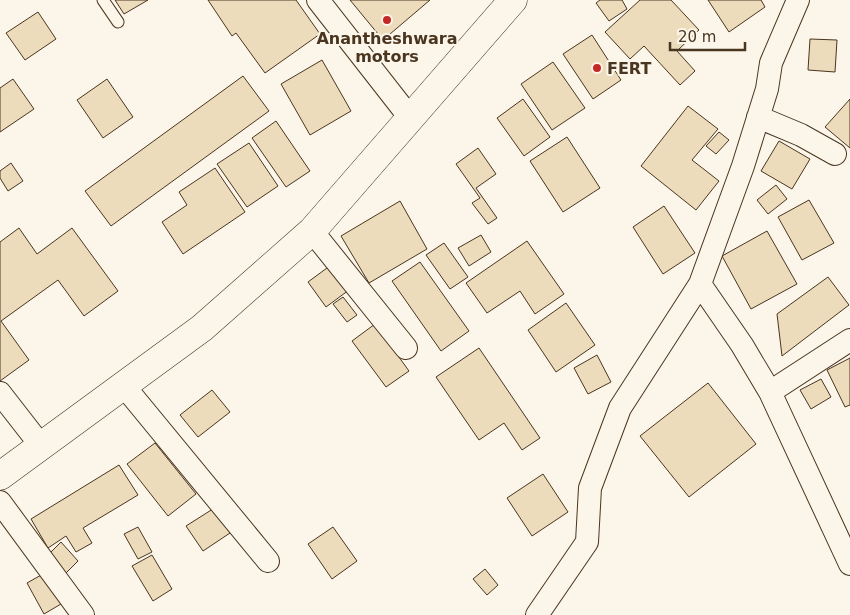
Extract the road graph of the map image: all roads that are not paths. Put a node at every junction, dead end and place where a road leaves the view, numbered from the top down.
1 (103, 0) edge
2 (318, 0) edge
3 (513, 0) edge
4 (798, 0) edge
5 (118, 22) dead end
6 (758, 117) junction
7 (411, 119) junction
8 (835, 154) dead end
9 (312, 231) junction
10 (700, 284) junction
11 (850, 340) edge
12 (406, 348) dead end
13 (124, 386) junction
14 (770, 392) junction
15 (0, 393) edge
16 (42, 446) junction
17 (0, 476) edge
18 (0, 502) edge
19 (268, 561) dead end
20 (850, 564) edge
21 (83, 615) edge
22 (537, 615) edge

1 - 5 lane
2 - 7 street
3 - 7 main road
4 - 6 street
6 - 8 street
6 - 10 street
7 - 9 main road
9 - 12 street
9 - 13 main road
10 - 14 street
10 - 22 street
11 - 14 street
13 - 16 main road
13 - 19 street
14 - 20 street
15 - 16 street
16 - 17 main road
18 - 21 street

